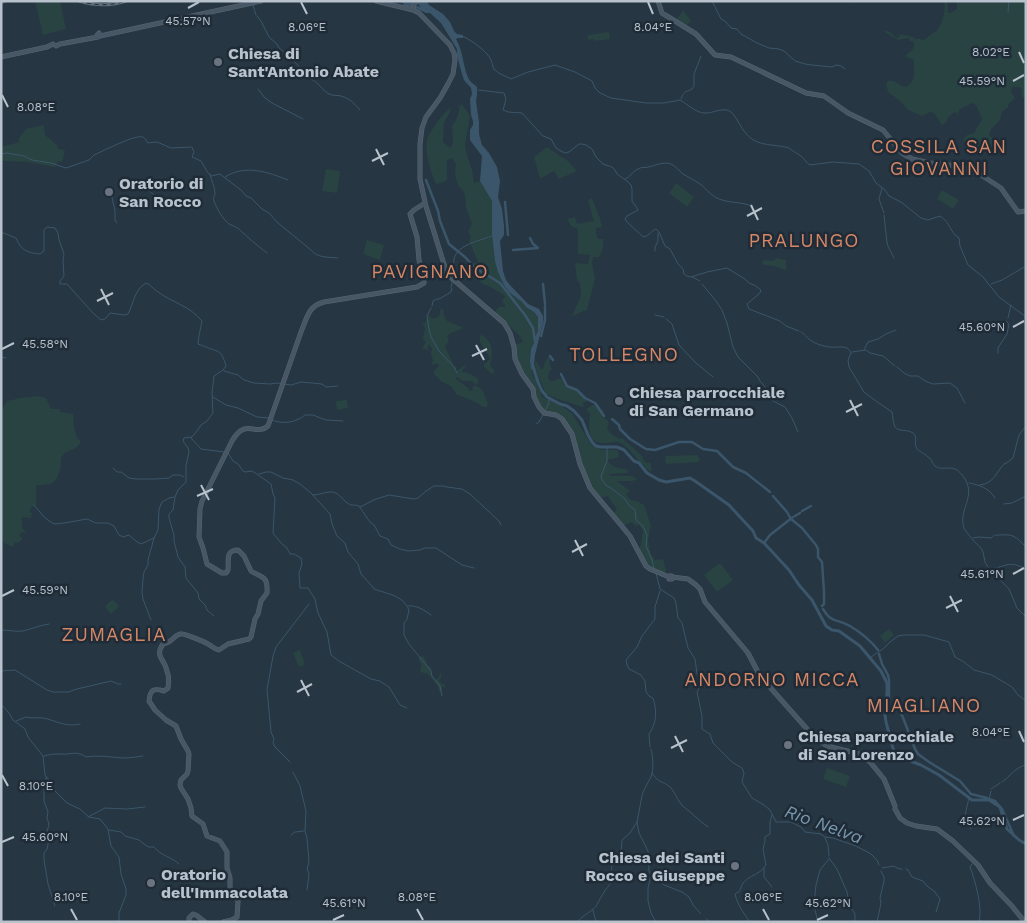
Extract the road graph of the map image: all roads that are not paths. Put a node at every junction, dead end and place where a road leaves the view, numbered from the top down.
1 (262, 1) edge
2 (376, 1) edge
3 (658, 1) edge
4 (415, 6) edge
5 (1, 57) edge
6 (425, 203) junction
7 (1026, 211) edge
8 (189, 922) edge
9 (205, 922) edge
10 (222, 922) edge
11 (1025, 922) edge

1 - 5 main road
2 - 4 main road
3 - 7 main road
4 - 6 main road
6 - 10 main road
6 - 11 main road
8 - 9 main road

